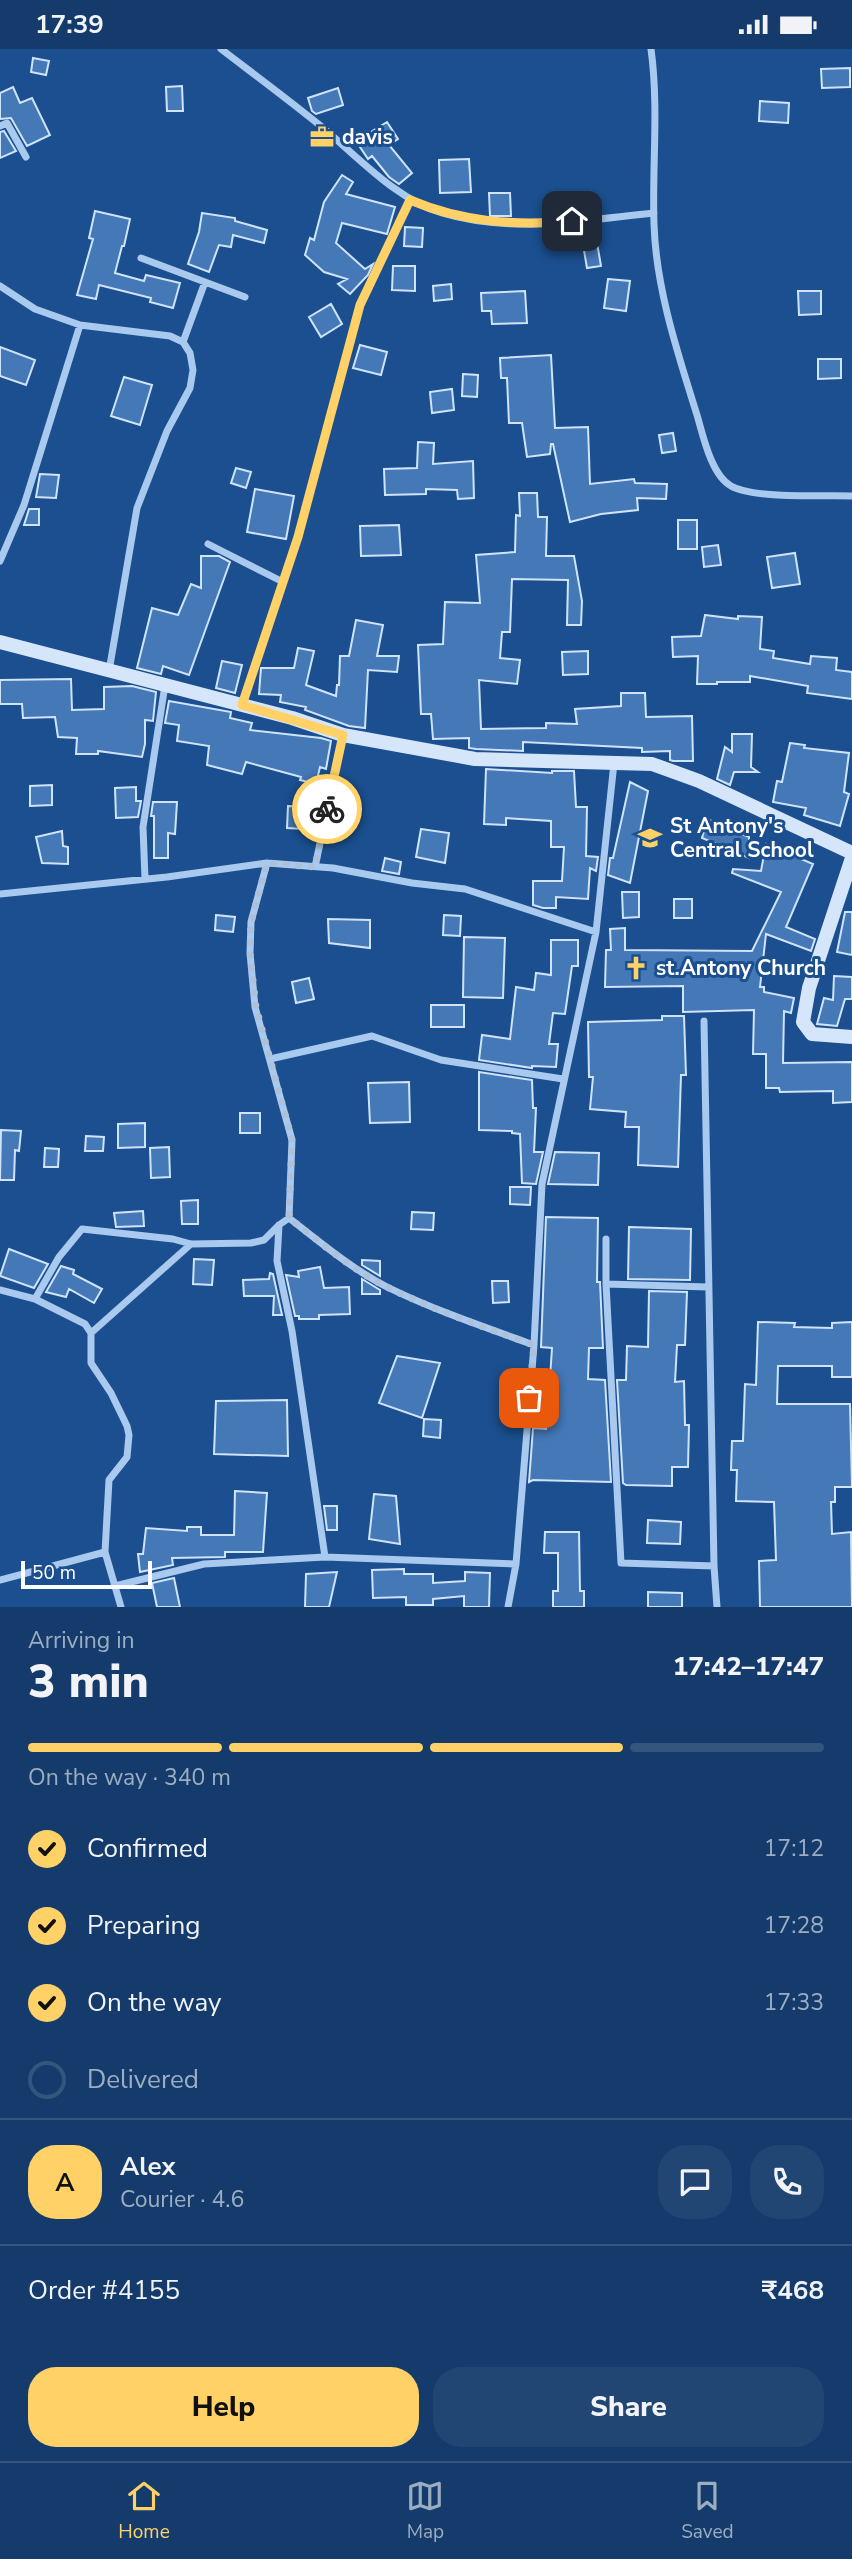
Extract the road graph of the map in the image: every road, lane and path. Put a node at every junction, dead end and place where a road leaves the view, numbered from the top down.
1 (221, 49) edge
2 (651, 49) edge
3 (0, 126) edge
4 (26, 157) dead end
5 (410, 200) junction
6 (654, 213) junction
7 (141, 258) dead end
8 (205, 282) junction
9 (0, 286) edge
10 (245, 297) dead end
11 (80, 325) junction
12 (183, 342) junction
13 (852, 496) edge
14 (208, 544) dead end
15 (0, 561) edge
16 (283, 582) junction
17 (0, 642) edge
18 (109, 671) junction
19 (165, 685) junction
20 (242, 705) junction
21 (343, 735) junction
22 (614, 763) junction
23 (852, 853) edge
24 (852, 858) edge
25 (267, 863) junction
26 (315, 867) junction
27 (145, 879) junction
28 (0, 894) edge
29 (596, 932) junction
30 (704, 1021) dead end
31 (852, 1037) edge
32 (270, 1059) junction
33 (563, 1079) junction
34 (289, 1218) junction
35 (279, 1225) junction
36 (606, 1239) dead end
37 (191, 1244) junction
38 (606, 1284) junction
39 (708, 1287) junction
40 (0, 1290) edge
41 (35, 1299) junction
42 (91, 1333) junction
43 (534, 1345) junction
44 (105, 1552) junction
45 (324, 1556) junction
46 (516, 1564) junction
47 (714, 1566) junction
48 (0, 1580) edge
49 (115, 1585) junction
50 (121, 1607) edge
51 (508, 1607) edge
52 (717, 1607) edge

1 - 5 street
2 - 6 street
3 - 4 street
5 - 6 street
5 - 16 street
6 - 13 street
7 - 8 street
8 - 10 street
8 - 12 street
9 - 11 street
11 - 12 street
11 - 15 street
12 - 18 street
14 - 16 street
16 - 20 street
17 - 18 street
18 - 19 street
19 - 20 street
19 - 27 street
20 - 21 street
21 - 22 street
21 - 26 street
22 - 23 street
22 - 29 street
24 - 31 street
25 - 26 street
25 - 27 street
25 - 32 street
26 - 29 street
27 - 28 street
29 - 33 street
30 - 39 street
32 - 33 street
32 - 34 street
33 - 43 street
34 - 35 street
34 - 43 street
35 - 37 street
35 - 45 street
36 - 38 street
37 - 41 street
37 - 42 street
38 - 39 street
38 - 47 street
39 - 47 street
40 - 41 street
41 - 42 street
42 - 44 street
43 - 46 street
44 - 48 street
44 - 49 street
45 - 46 street
45 - 49 street
46 - 51 street
47 - 52 street
49 - 50 street

